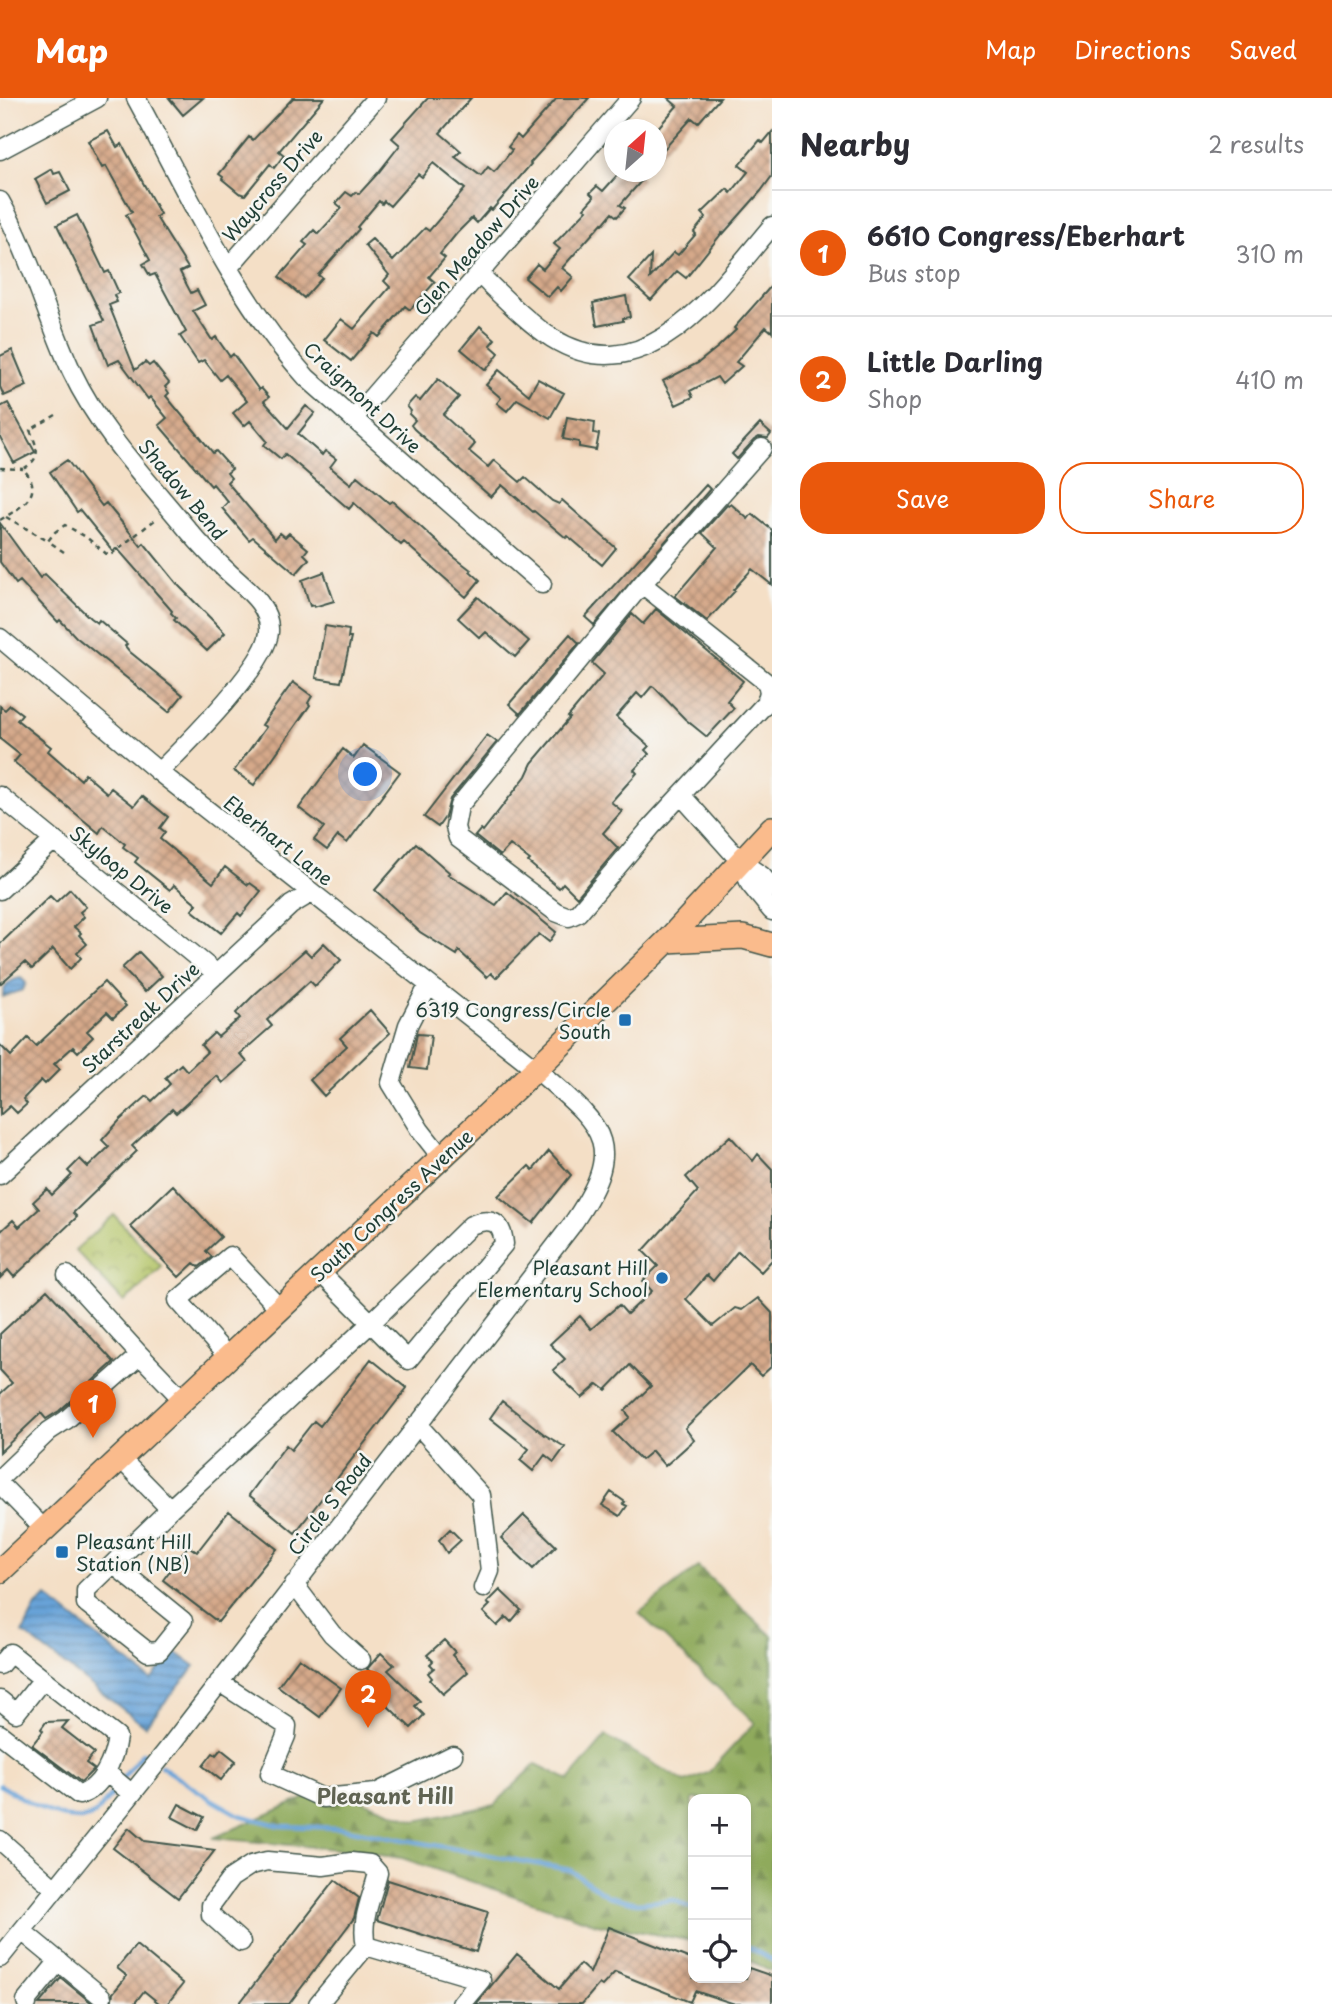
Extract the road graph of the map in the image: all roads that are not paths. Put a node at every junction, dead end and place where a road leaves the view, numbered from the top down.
1 (97, 98) edge
2 (136, 98) edge
3 (376, 98) edge
4 (631, 98) edge
5 (0, 150) edge
6 (0, 201) edge
7 (772, 226) edge
8 (228, 268) junction
9 (478, 275) junction
10 (353, 419) junction
11 (762, 448) dead end
12 (541, 584) dead end
13 (642, 584) junction
14 (0, 638) edge
15 (159, 772) junction
16 (681, 795) junction
17 (0, 796) edge
18 (772, 828) edge
19 (54, 840) junction
20 (741, 862) junction
21 (772, 888) edge
22 (0, 890) edge
23 (311, 893) junction
24 (772, 911) edge
25 (667, 941) junction
26 (772, 945) edge
27 (217, 974) junction
28 (428, 986) junction
29 (536, 1069) junction
30 (442, 1157) junction
31 (0, 1175) edge
32 (320, 1272) junction
33 (67, 1275) dead end
34 (280, 1308) junction
35 (370, 1324) junction
36 (140, 1355) junction
37 (227, 1356) junction
38 (183, 1400) junction
39 (417, 1424) junction
40 (120, 1458) junction
41 (0, 1478) edge
42 (0, 1483) edge
43 (170, 1509) junction
44 (44, 1529) junction
45 (113, 1564) junction
46 (0, 1571) edge
47 (294, 1584) junction
48 (483, 1588) dead end
49 (361, 1660) dead end
50 (0, 1665) edge
51 (43, 1679) junction
52 (219, 1682) junction
53 (0, 1700) edge
54 (0, 1734) edge
55 (453, 1755) dead end
56 (106, 1772) junction
57 (133, 1789) junction
58 (0, 1840) edge
59 (55, 1889) junction
60 (22, 1931) junction
61 (241, 1942) dead end
62 (366, 1946) junction
63 (0, 1958) edge
64 (59, 1961) junction
65 (102, 1997) dead end
66 (321, 2003) edge
67 (27, 2004) edge
68 (461, 2004) edge

1 - 5 street
2 - 8 street, Craigmont Drive
3 - 8 street, Waycross Drive
4 - 9 street, Glen Meadow Drive
6 - 15 street, Shadow Bend
7 - 9 street
8 - 10 street, Craigmont Drive
9 - 10 street, Glen Meadow Drive
10 - 12 street, Craigmont Drive
11 - 13 street
13 - 16 street
13 - 16 street
14 - 15 street, Eberhart Lane
15 - 23 street, Eberhart Lane
16 - 20 street
17 - 19 street, Skyloop Drive
18 - 20 main road, South Congress Avenue
19 - 22 street
19 - 27 street, Skyloop Drive
20 - 21 street
20 - 24 street
20 - 25 main road, South Congress Avenue
23 - 27 street, Starstreak Drive
23 - 28 street, Eberhart Lane
25 - 26 main road
25 - 29 main road, South Congress Avenue
27 - 31 street, Starstreak Drive
28 - 29 street, Eberhart Lane
28 - 30 street
29 - 30 main road, South Congress Avenue
29 - 39 street, Circle S Road
30 - 32 main road, South Congress Avenue
32 - 34 main road, South Congress Avenue
32 - 35 street
33 - 36 street
34 - 37 main road, South Congress Avenue
34 - 37 street
35 - 35 street
35 - 43 street
36 - 38 street
36 - 41 street
37 - 38 main road, South Congress Avenue
38 - 40 main road, South Congress Avenue
39 - 47 street, Circle S Road
39 - 48 street
40 - 43 street
40 - 44 main road, South Congress Avenue
42 - 44 street
43 - 45 street
44 - 46 main road, South Congress Avenue
45 - 45 street
47 - 49 street
47 - 52 street, Circle S Road
50 - 51 street
51 - 53 street
51 - 56 street
52 - 55 street
52 - 57 street, Circle S Road
54 - 56 street
56 - 57 street
57 - 59 street, Circle S Road
58 - 59 street
59 - 60 street, Circle S Road
60 - 63 street, Circle S Road
60 - 64 street
61 - 62 street
62 - 66 street
62 - 68 street
64 - 65 street
64 - 67 street

